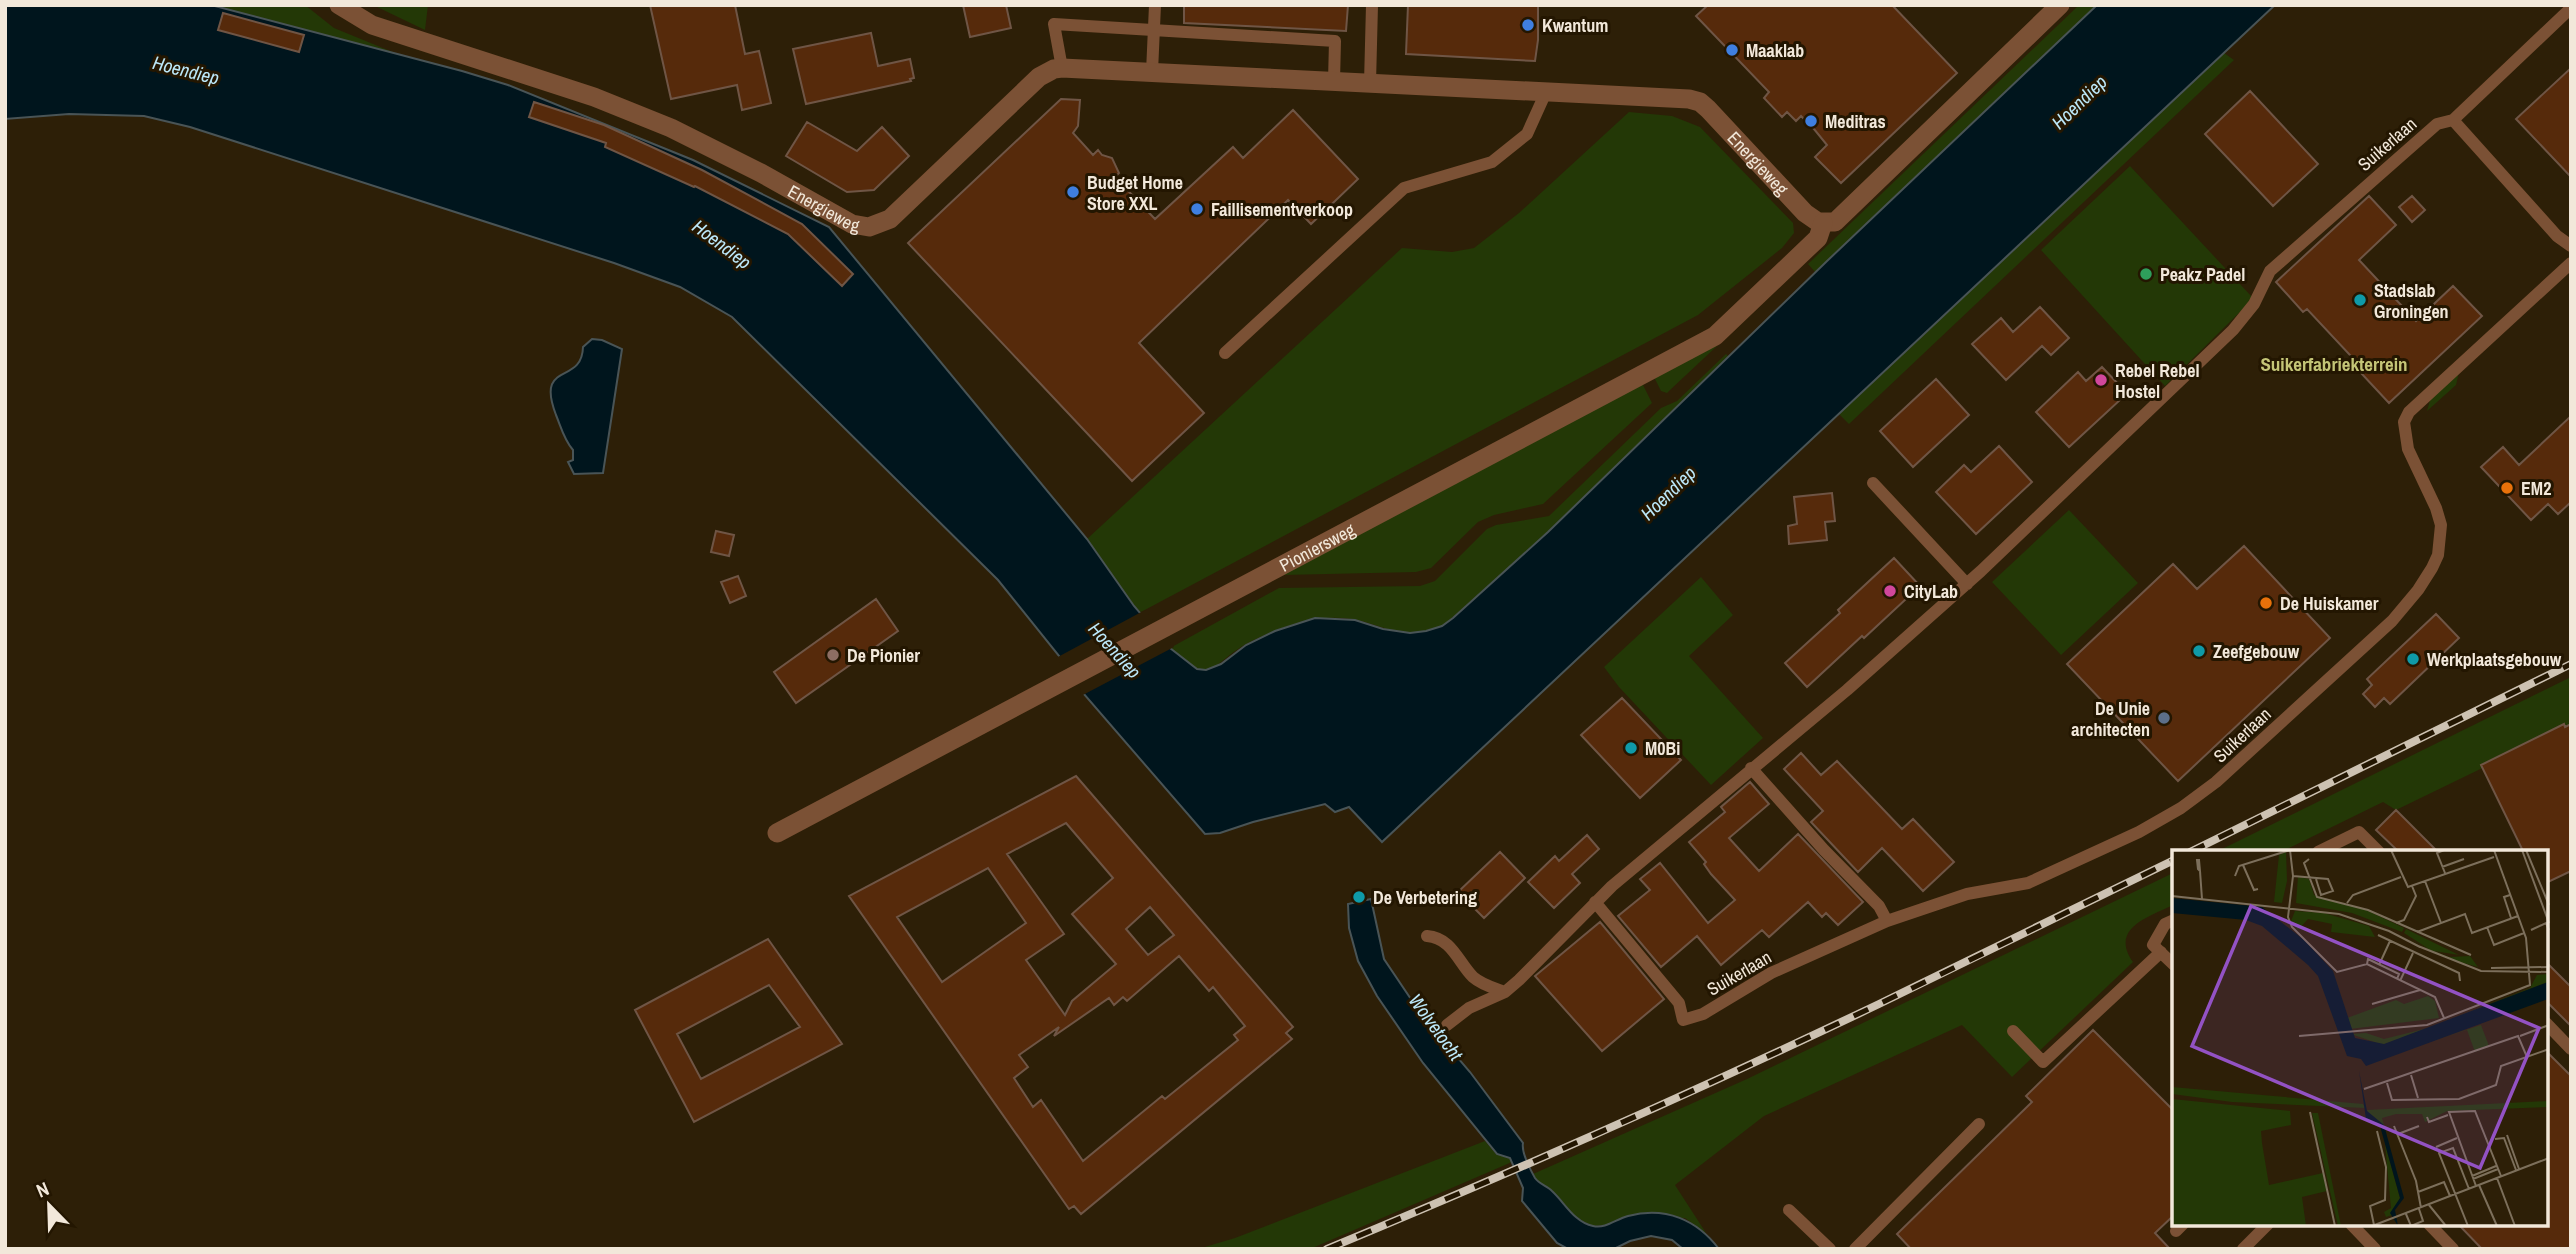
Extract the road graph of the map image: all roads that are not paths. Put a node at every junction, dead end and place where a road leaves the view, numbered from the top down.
1 (339, 5) edge
2 (1155, 5) edge
3 (1372, 5) edge
4 (2060, 5) edge
5 (2571, 8) edge
6 (1154, 29) junction
7 (1062, 68) junction
8 (1152, 72) junction
9 (1334, 81) junction
10 (1370, 83) junction
11 (1546, 92) junction
12 (2453, 120) junction
13 (1823, 223) junction
14 (2571, 246) edge
15 (2571, 263) edge
16 (1225, 353) dead end
17 (1873, 483) dead end
18 (1967, 583) junction
19 (1751, 768) junction
20 (777, 833) dead end
21 (2322, 850) edge
22 (2377, 850) edge
23 (1595, 902) junction
24 (1886, 921) junction
25 (2172, 921) edge
26 (1427, 936) dead end
27 (2161, 952) junction
28 (2172, 963) edge
29 (1504, 992) junction
30 (1447, 1025) dead end
31 (2548, 1025) edge
32 (2013, 1031) dead end
33 (2571, 1049) edge
34 (1979, 1125) dead end
35 (1789, 1210) dead end
36 (2266, 1226) edge
37 (2353, 1226) edge
38 (2431, 1226) edge
39 (1830, 1249) edge
40 (1855, 1249) edge
41 (2243, 1249) edge
42 (2375, 1249) edge
43 (2453, 1249) edge

1 - 7 street, Energieweg
2 - 6 lane
3 - 10 lane
4 - 13 street
5 - 12 lane, Suikerlaan
6 - 7 lane
6 - 8 lane
6 - 9 lane
7 - 8 street, Energieweg
8 - 9 street, Energieweg
9 - 10 street, Energieweg
10 - 11 street, Energieweg
11 - 13 street, Energieweg
11 - 16 lane
12 - 14 lane
12 - 18 lane, Suikerlaan
13 - 20 street, Pioniersweg
15 - 24 lane, Suikerlaan
17 - 18 lane
18 - 19 lane
19 - 23 lane
19 - 24 lane
21 - 22 lane
23 - 24 lane, Suikerlaan
23 - 29 lane
25 - 27 lane
26 - 29 lane
27 - 28 lane
27 - 32 lane
29 - 30 lane
31 - 33 lane
34 - 40 lane
35 - 39 lane
36 - 41 lane
37 - 42 lane
38 - 43 lane

